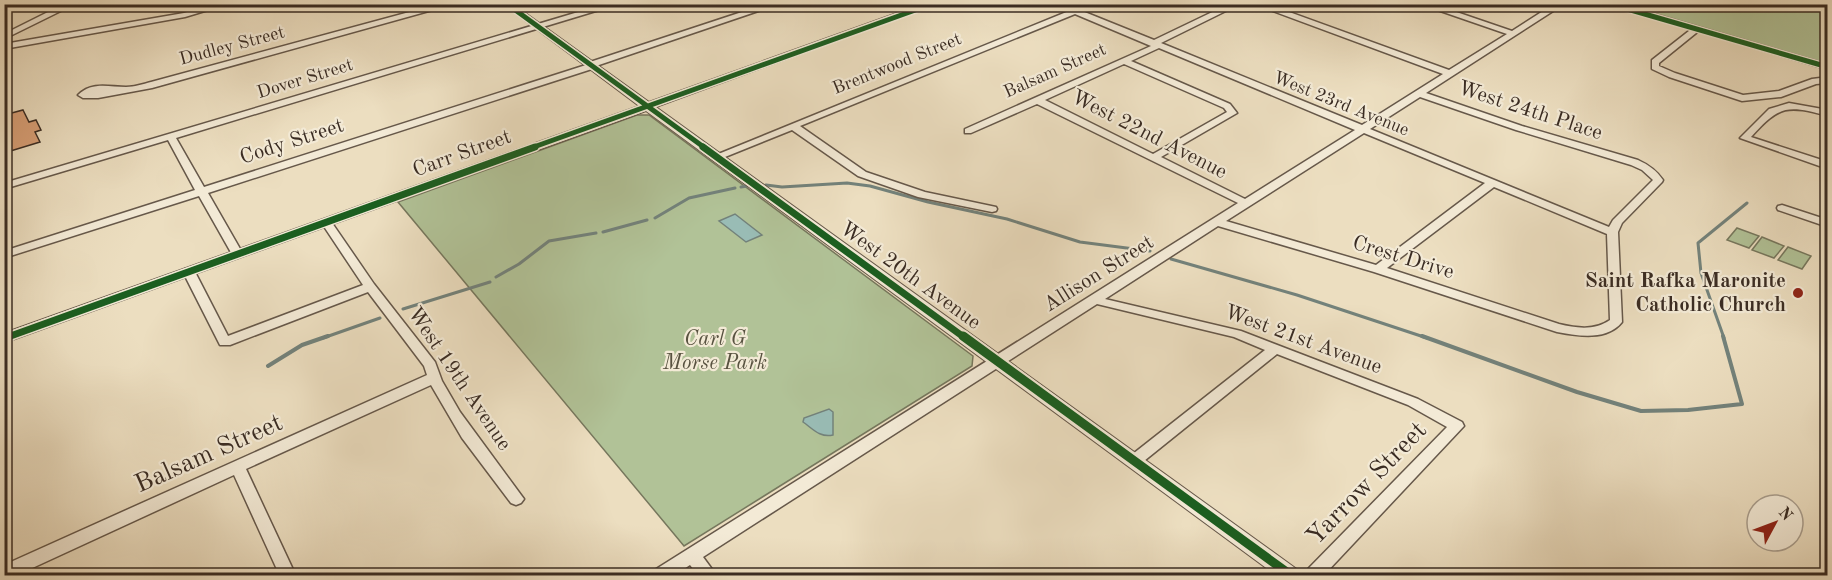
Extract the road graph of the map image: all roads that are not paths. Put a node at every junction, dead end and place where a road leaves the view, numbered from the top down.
1 (71, 4) edge
2 (224, 4) edge
3 (450, 4) edge
4 (507, 4) edge
5 (615, 4) edge
6 (775, 4) edge
7 (932, 4) edge
8 (1059, 4) edge
9 (1092, 4) edge
10 (1236, 4) edge
11 (1258, 4) edge
12 (1424, 4) edge
13 (1560, 4) edge
14 (1610, 4) edge
15 (1076, 11) junction
16 (538, 27) junction
17 (1697, 29) junction
18 (1514, 34) junction
19 (4, 37) edge
20 (1155, 45) junction
21 (4, 47) edge
22 (1124, 61) junction
23 (591, 66) junction
24 (1827, 67) edge
25 (1451, 74) junction
26 (1827, 80) edge
27 (126, 90) dead end
28 (1420, 93) junction
29 (1038, 100) junction
30 (647, 107) junction
31 (1827, 113) edge
32 (793, 126) junction
33 (1361, 130) junction
34 (968, 131) dead end
35 (170, 136) junction
36 (716, 157) junction
37 (1154, 158) junction
38 (1827, 166) edge
39 (1491, 184) junction
40 (4, 186) edge
41 (202, 190) junction
42 (1245, 203) junction
43 (1782, 208) dead end
44 (992, 209) dead end
45 (326, 222) junction
46 (1216, 222) junction
47 (1827, 224) edge
48 (1612, 232) junction
49 (237, 254) junction
50 (4, 255) edge
51 (1378, 269) junction
52 (189, 272) junction
53 (370, 287) junction
54 (1095, 300) junction
55 (4, 338) edge
56 (1276, 348) junction
57 (997, 362) junction
58 (433, 378) junction
59 (1457, 426) joint
60 (1134, 461) junction
61 (238, 467) junction
62 (516, 499) dead end
63 (692, 555) junction
64 (4, 573) edge
65 (288, 576) edge
66 (660, 576) edge
67 (709, 576) edge
68 (1292, 576) edge
69 (1312, 576) edge

1 - 19 street
2 - 21 street
3 - 27 street, Dudley Street
4 - 16 street, West 20th Avenue
5 - 16 street, Dover Street
6 - 23 street, Cody Street
7 - 30 street, Carr Street
8 - 15 street, West 23rd Avenue
9 - 15 street, Brentwood Street
10 - 20 street, Balsam Street
11 - 25 street, West 24th Place
12 - 18 street
13 - 18 street, Allison Street
14 - 17 street
15 - 20 street, West 23rd Avenue
15 - 32 street, Brentwood Street
16 - 23 street, West 20th Avenue
16 - 35 street, Dover Street
17 - 24 street
17 - 26 street
18 - 25 street, Allison Street
20 - 22 street, Balsam Street
20 - 33 street, West 23rd Avenue
22 - 29 street, Balsam Street
22 - 37 street
23 - 30 street, West 20th Avenue
23 - 41 street, Cody Street
25 - 28 street, Allison Street
28 - 33 street, Allison Street
28 - 48 street, West 24th Place
29 - 34 street, Balsam Street
29 - 37 street, West 22nd Avenue
30 - 36 street, West 20th Avenue
30 - 45 street, Carr Street
31 - 38 street
32 - 36 street, Brentwood Street
32 - 44 street
33 - 39 street, West 23rd Avenue
33 - 42 street, Allison Street
35 - 40 street, Dover Street
35 - 41 street
36 - 57 street, West 20th Avenue
37 - 42 street, West 22nd Avenue
39 - 48 street, West 23rd Avenue
39 - 51 street
41 - 49 street
41 - 50 street, Cody Street
42 - 46 street, Allison Street
43 - 47 street
45 - 49 street, Carr Street
45 - 53 street, West 19th Avenue
46 - 51 street, Crest Drive
46 - 54 street, Allison Street
48 - 51 street, Crest Drive
49 - 52 street, Carr Street
52 - 53 street
52 - 55 street, Carr Street
53 - 58 street, West 19th Avenue
54 - 56 street, West 21st Avenue
54 - 57 street, Allison Street
56 - 59 street, West 21st Avenue
56 - 60 street
57 - 60 street, West 20th Avenue
57 - 63 street, Allison Street
58 - 61 street, Balsam Street
58 - 62 street, West 19th Avenue
59 - 69 street, Yarrow Street
60 - 68 street, West 20th Avenue
61 - 64 street, Balsam Street
61 - 65 street
63 - 66 street, Allison Street
63 - 67 street

